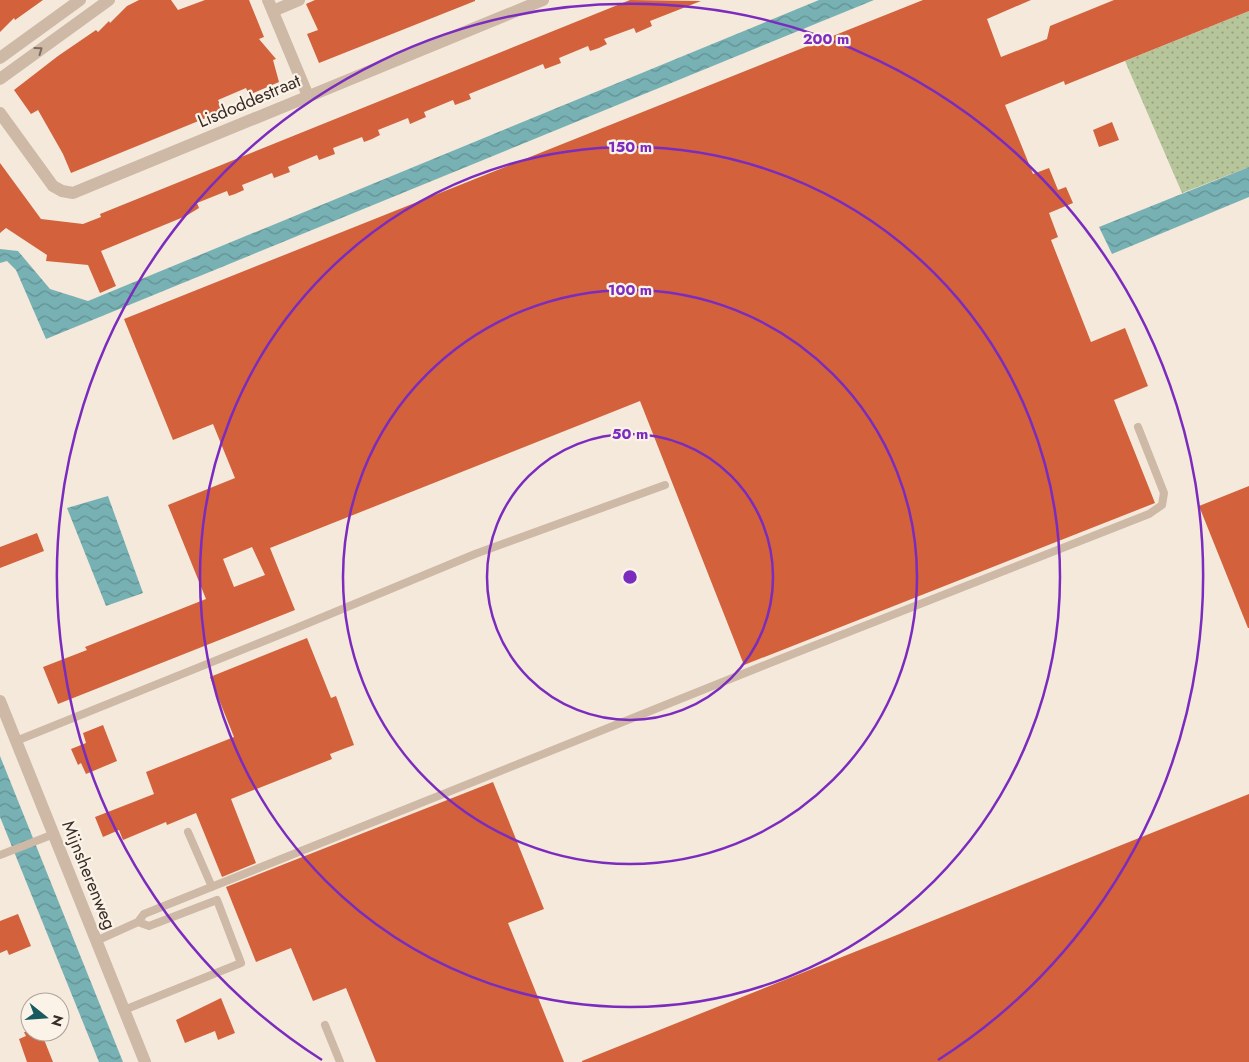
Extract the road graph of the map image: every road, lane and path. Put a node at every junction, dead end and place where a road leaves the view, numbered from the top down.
1 (80, 0) edge
2 (109, 0) edge
3 (299, 0) edge
4 (543, 0) edge
5 (95, 4) edge
6 (271, 5) edge
7 (0, 58) edge
8 (0, 79) edge
9 (308, 96) junction
10 (0, 113) edge
11 (1138, 428) dead end
12 (665, 485) dead end
13 (0, 701) edge
14 (16, 740) junction
15 (188, 832) dead end
16 (54, 834) junction
17 (0, 855) edge
18 (212, 887) junction
19 (138, 922) junction
20 (96, 941) junction
21 (124, 1010) junction
22 (325, 1025) dead end
23 (144, 1062) edge
24 (340, 1062) edge

1 - 7 street
2 - 5 street
3 - 6 street
4 - 9 street, Lisdoddestraat
8 -> 5 street
6 - 9 street
9 - 10 street, Lisdoddestraat
11 - 18 lane
12 - 14 lane
13 - 14 street, Mijnsherenweg
14 - 16 street, Mijnsherenweg
15 - 18 lane
16 - 17 lane
16 - 20 street, Mijnsherenweg
18 - 19 lane
19 - 20 lane
19 - 21 lane
20 - 21 street, Mijnsherenweg
21 - 23 street, Mijnsherenweg
22 - 24 lane

